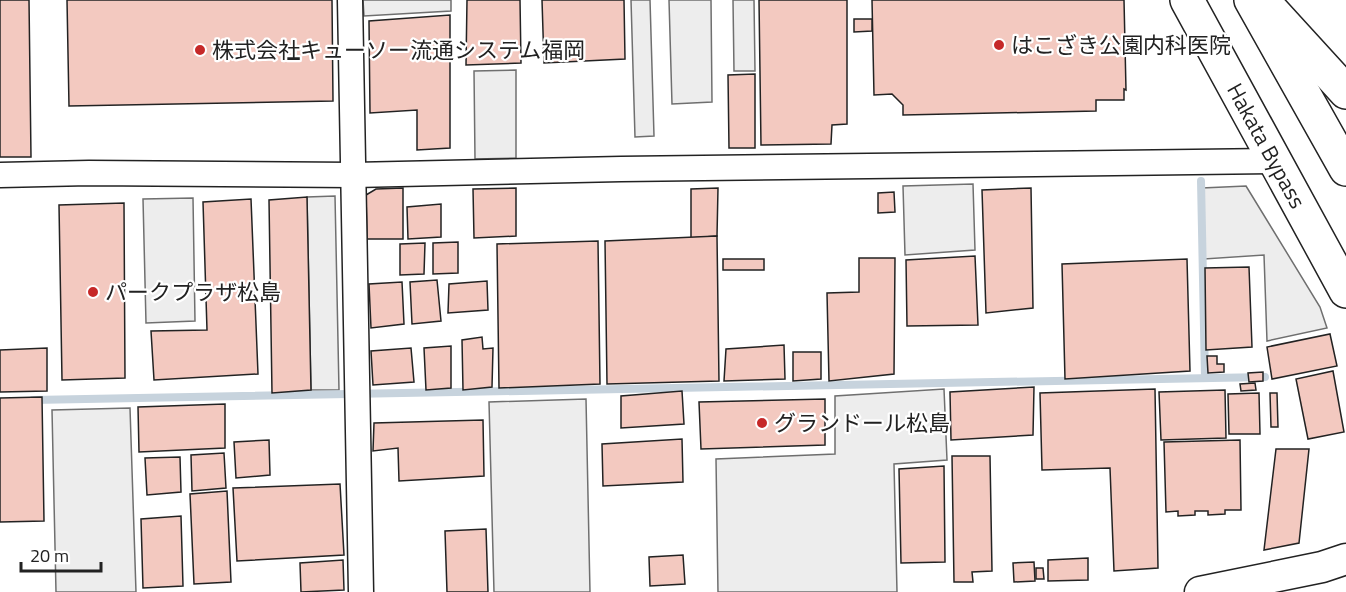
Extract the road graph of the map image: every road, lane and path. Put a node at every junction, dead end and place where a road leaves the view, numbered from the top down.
1 (350, 0) edge
2 (1187, 0) edge
3 (1251, 0) edge
4 (1262, 0) edge
5 (1346, 92) edge
6 (1274, 161) junction
7 (1346, 169) edge
8 (0, 175) edge
9 (354, 175) junction
10 (1346, 291) edge
11 (1346, 560) edge
12 (361, 592) edge
13 (1200, 592) edge

1 - 9 street
2 - 6 main road, Hakata Bypass
3 - 7 main road
4 - 5 main road
6 - 9 street
6 - 10 main road, Hakata Bypass
8 - 9 street
9 - 12 street
11 - 13 street

